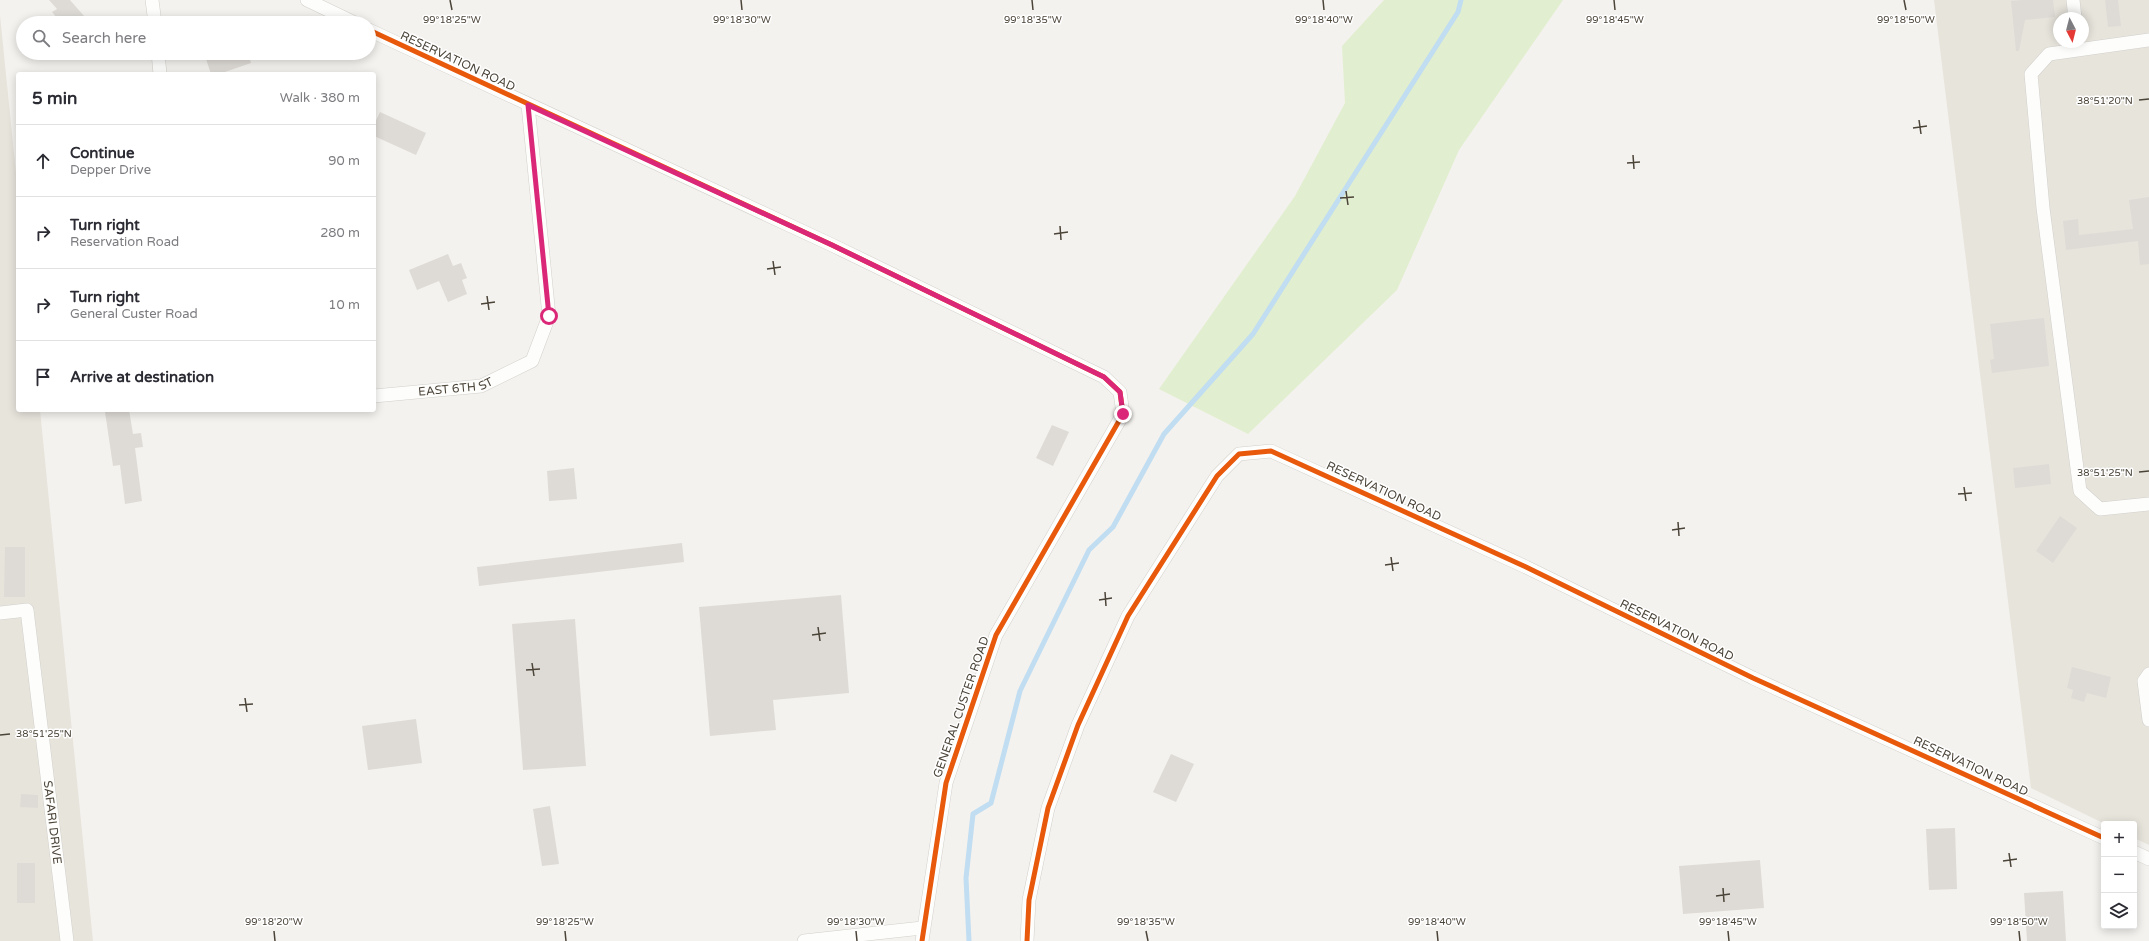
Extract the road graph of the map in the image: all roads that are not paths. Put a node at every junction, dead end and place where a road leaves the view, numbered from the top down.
1 (152, 0) edge
2 (307, 0) edge
3 (2073, 0) edge
4 (2074, 12) edge
5 (154, 16) edge
6 (340, 16) edge
7 (376, 33) edge
8 (2149, 40) edge
9 (2089, 44) edge
10 (2069, 48) edge
11 (159, 60) edge
12 (160, 72) edge
13 (528, 105) junction
14 (1120, 392) joint
15 (376, 396) edge
16 (2149, 504) edge
17 (0, 613) edge
18 (2149, 674) edge
19 (2149, 720) edge
20 (2101, 837) edge
21 (2137, 853) edge
22 (2149, 859) edge
23 (922, 935) edge
24 (67, 941) edge
25 (804, 941) edge
26 (1027, 941) edge

1 - 5 street
2 - 6 street
3 - 4 street
7 - 13 street, RESERVATION ROAD
8 - 9 street
10 - 16 street
11 - 12 street
13 - 14 street, RESERVATION ROAD
13 - 15 street, EAST 6TH ST
14 - 23 street, GENERAL CUSTER ROAD
17 - 24 street, SAFARI DRIVE
18 - 19 street
20 - 26 street, RESERVATION ROAD
21 - 22 street
23 - 25 street

